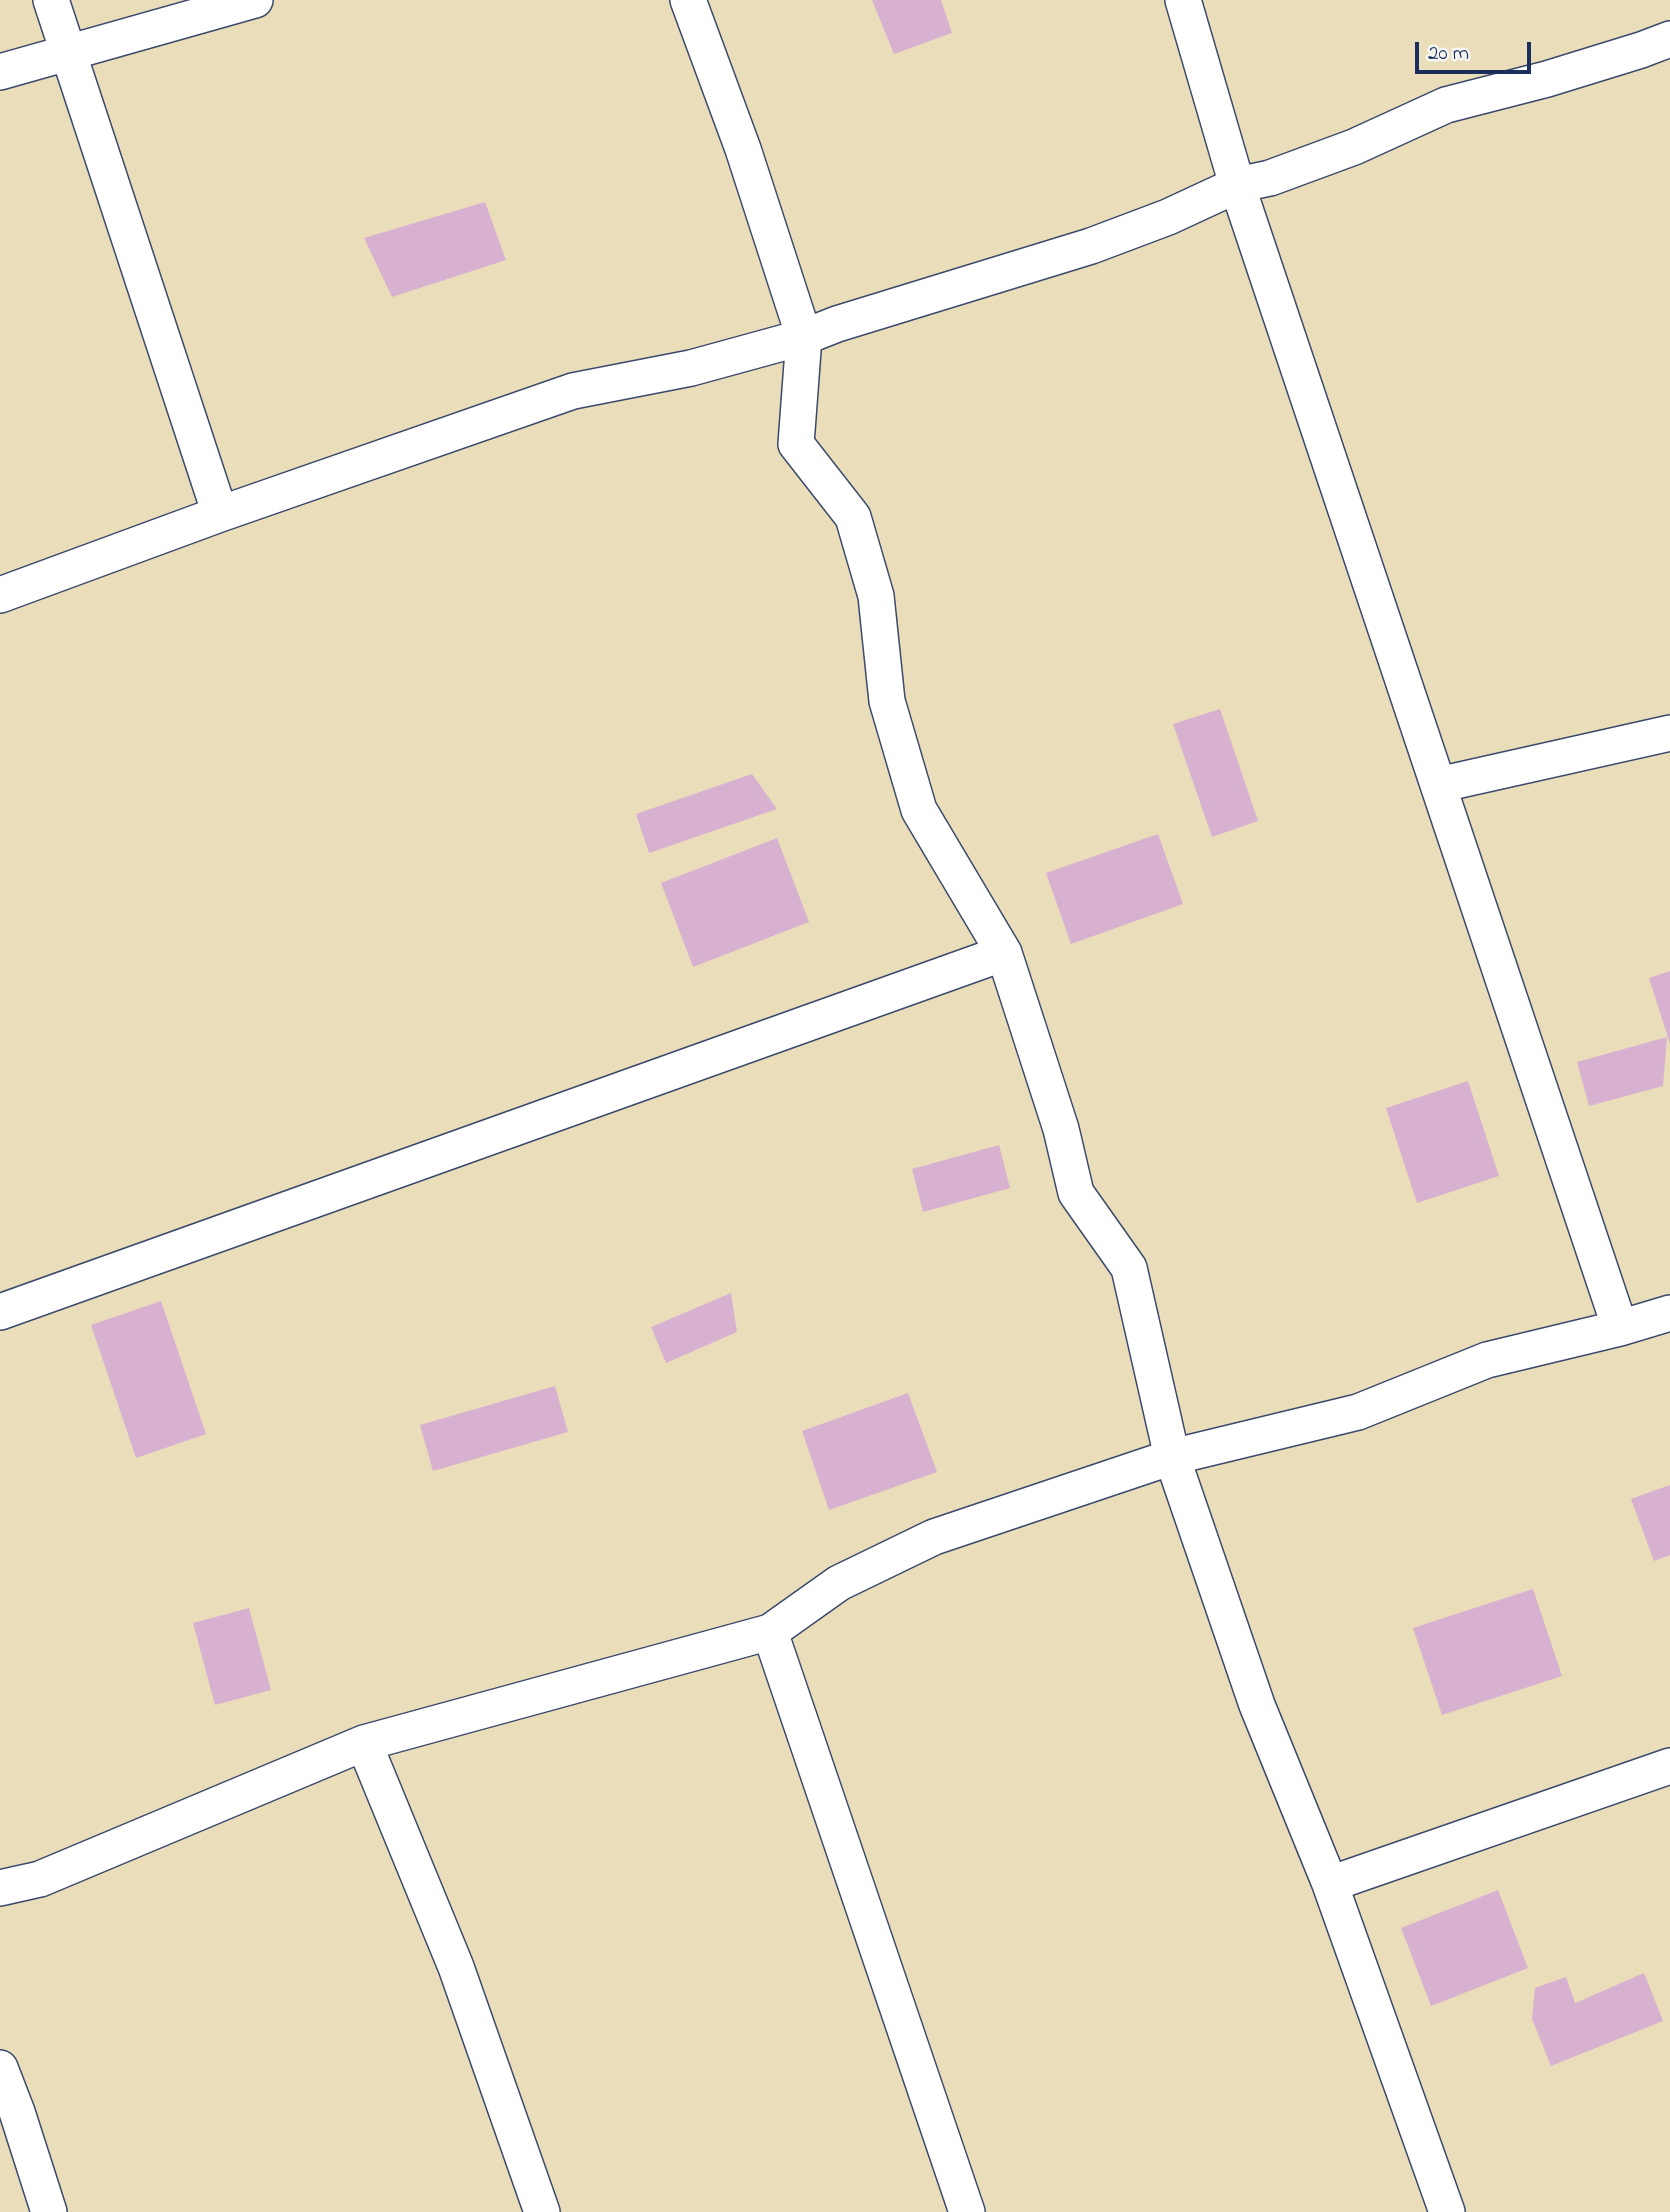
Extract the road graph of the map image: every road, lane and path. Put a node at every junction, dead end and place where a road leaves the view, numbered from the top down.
1 (51, 0) edge
2 (255, 0) edge
3 (688, 0) edge
4 (1183, 0) edge
5 (1670, 38) edge
6 (68, 52) junction
7 (0, 72) edge
8 (1237, 185) junction
9 (804, 337) junction
10 (220, 514) junction
11 (0, 595) edge
12 (1670, 733) edge
13 (1438, 785) junction
14 (1004, 953) junction
15 (0, 1312) edge
16 (1670, 1313) edge
17 (1620, 1328) junction
18 (1172, 1457) junction
19 (770, 1632) junction
20 (364, 1743) junction
21 (1670, 1766) edge
22 (1330, 1884) junction
23 (0, 1888) edge
24 (0, 2068) edge
25 (49, 2212) edge
26 (542, 2212) edge
27 (967, 2212) edge
28 (1447, 2212) edge

1 - 6 street
2 - 6 street
3 - 9 street
4 - 8 street
5 - 8 street
6 - 7 street
6 - 10 street
8 - 9 street
8 - 13 street
9 - 10 street
9 - 14 street
10 - 11 street
12 - 13 street
13 - 17 street
14 - 15 street
14 - 18 street
16 - 17 street
17 - 18 street
18 - 19 street
18 - 22 street
19 - 20 street
19 - 27 street
20 - 23 street
20 - 26 street
21 - 22 street
22 - 28 street
24 - 25 street

